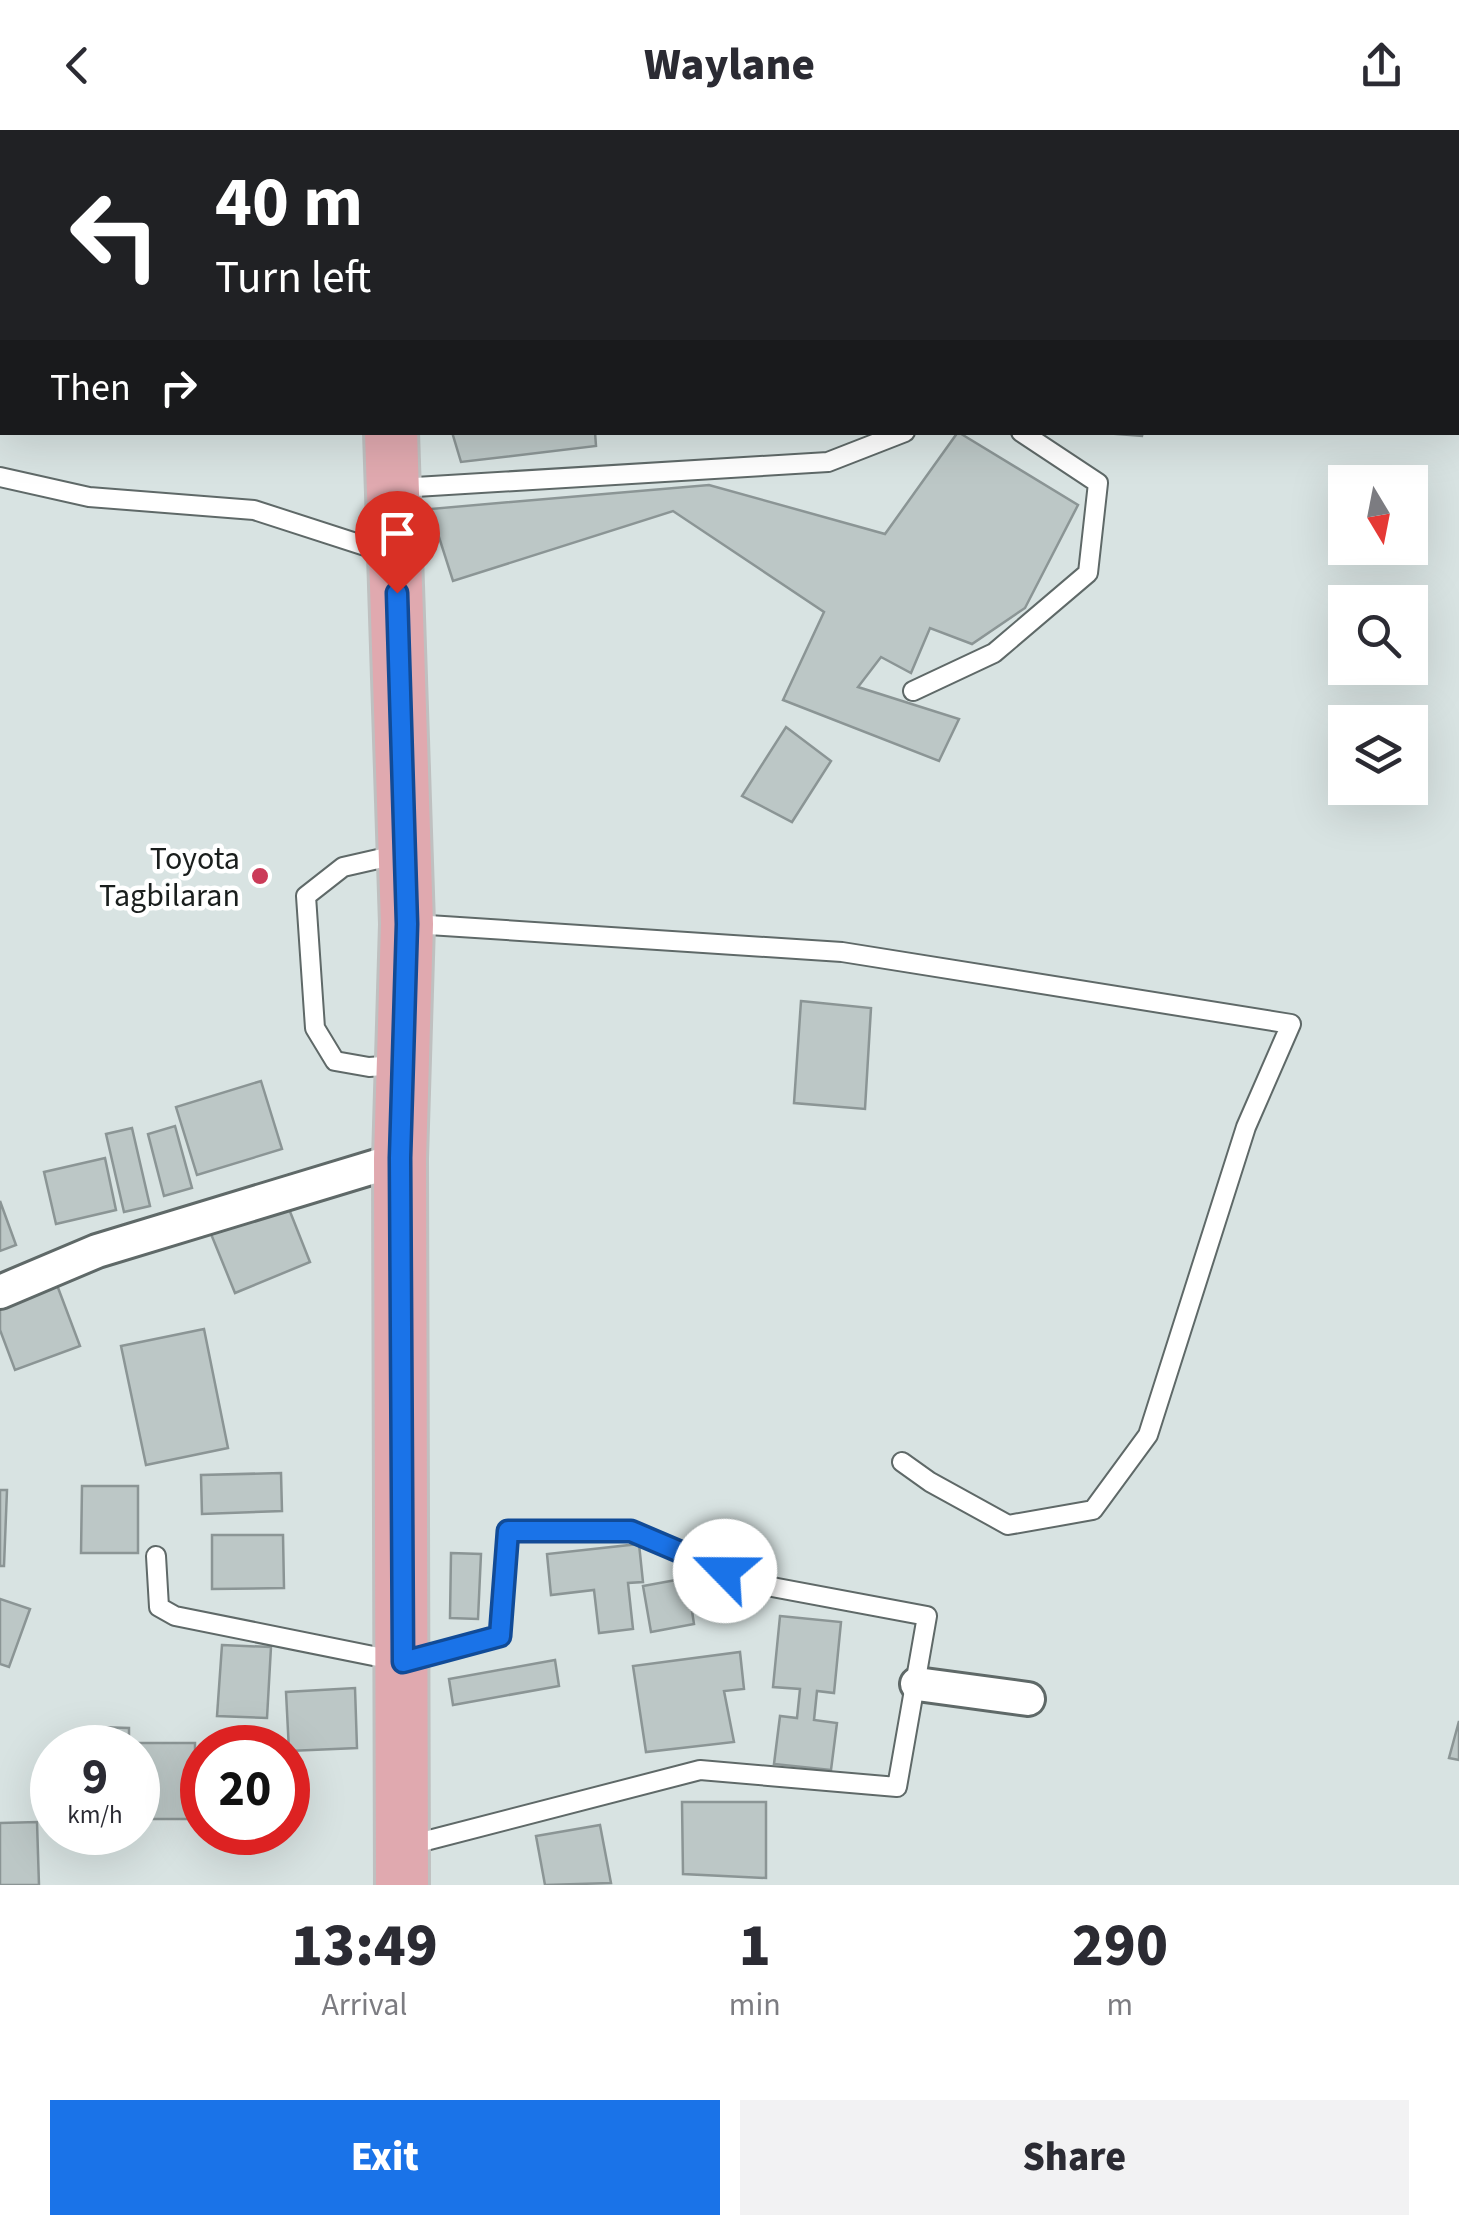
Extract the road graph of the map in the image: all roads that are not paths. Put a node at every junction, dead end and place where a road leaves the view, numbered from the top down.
1 (391, 435) edge
2 (897, 435) edge
3 (1026, 435) edge
4 (0, 477) edge
5 (394, 488) junction
6 (396, 556) junction
7 (913, 691) dead end
8 (405, 853) junction
9 (407, 924) junction
10 (403, 1064) junction
11 (400, 1158) junction
12 (0, 1292) edge
13 (902, 1462) dead end
14 (156, 1556) dead end
15 (403, 1662) junction
16 (918, 1684) junction
17 (1028, 1699) dead end
18 (402, 1866) edge

1 - 5 main road
2 - 5 lane
3 - 7 lane
4 - 6 lane
5 - 6 main road
6 - 8 main road
8 - 9 main road
8 - 10 lane
9 - 10 main road
9 - 13 lane
10 - 11 main road
11 - 12 street
11 - 15 main road
14 - 15 lane
15 - 16 lane
15 - 18 main road
16 - 17 street
16 - 18 lane

